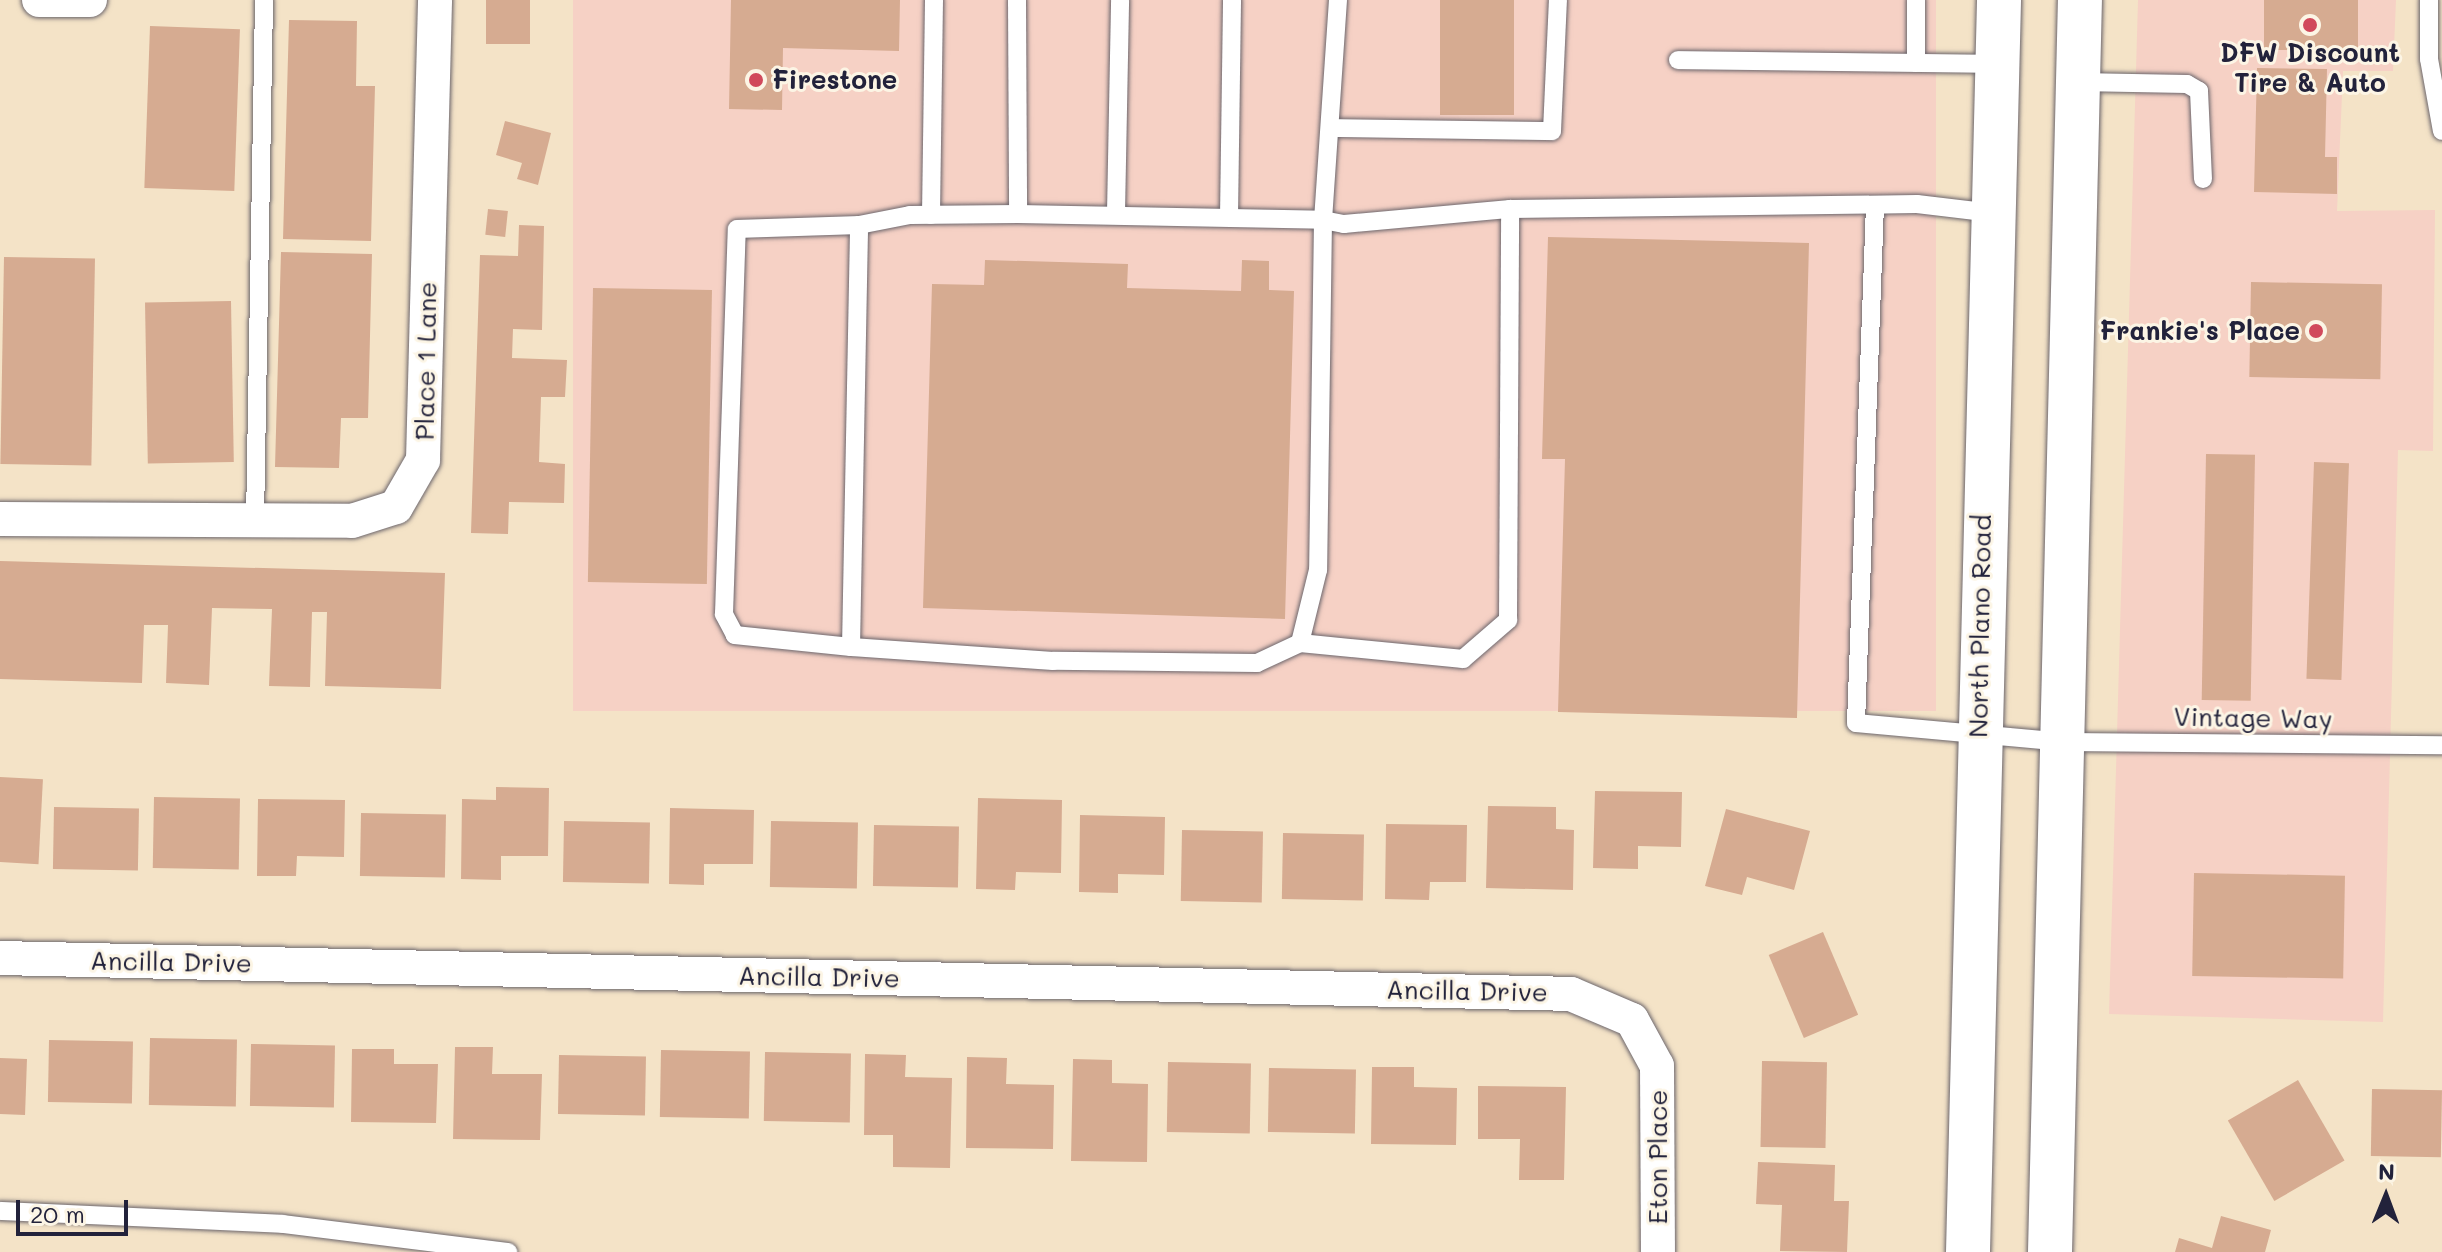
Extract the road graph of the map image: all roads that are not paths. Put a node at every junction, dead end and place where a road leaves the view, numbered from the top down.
1 (39, 0) edge
2 (90, 0) edge
3 (264, 0) edge
4 (435, 0) edge
5 (934, 0) edge
6 (1017, 0) edge
7 (1120, 0) edge
8 (1232, 0) edge
9 (1338, 0) edge
10 (1558, 0) edge
11 (1916, 0) edge
12 (1999, 0) edge
13 (2080, 0) edge
14 (2429, 0) edge
15 (1678, 60) dead end
16 (1916, 63) junction
17 (1996, 64) junction
18 (2078, 82) junction
19 (1332, 128) junction
20 (2442, 131) edge
21 (2203, 179) dead end
22 (1875, 205) junction
23 (1510, 209) junction
24 (1116, 213) junction
25 (1992, 213) junction
26 (1018, 214) junction
27 (931, 215) junction
28 (1229, 217) junction
29 (1323, 220) junction
30 (859, 225) junction
31 (0, 519) edge
32 (255, 521) junction
33 (1300, 643) junction
34 (851, 647) junction
35 (1977, 737) junction
36 (2064, 742) junction
37 (2442, 745) edge
38 (0, 958) edge
39 (1632, 1020) joint
40 (0, 1211) edge
41 (508, 1252) edge
42 (1658, 1252) edge
43 (1968, 1252) edge
44 (2050, 1252) edge

1 - 2 street
3 - 32 lane
4 - 32 street, Place 1 Lane
5 - 27 lane
6 - 26 lane
7 - 24 lane
8 - 28 lane
9 - 19 lane
10 - 19 lane
11 - 16 lane
12 - 17 main road, North Plano Road
13 - 18 main road
14 - 20 lane
15 - 16 lane
16 - 17 lane
17 - 25 main road, North Plano Road
18 - 21 lane
18 - 36 main road
19 - 29 lane
22 - 23 lane
22 - 25 lane
22 - 35 lane, Vintage Way
23 - 29 lane
23 - 33 lane
24 - 26 lane
24 - 28 lane
25 - 35 main road, North Plano Road
26 - 27 lane
27 - 30 lane
28 - 29 lane
29 - 33 lane
30 - 34 lane
30 - 34 lane
31 - 32 street, Place 1 Lane
33 - 34 lane
35 - 36 lane, Vintage Way
35 - 43 main road, North Plano Road
36 - 37 lane, Vintage Way
36 - 44 main road
38 - 39 street, Ancilla Drive
39 - 42 street, Eton Place
40 - 41 lane

